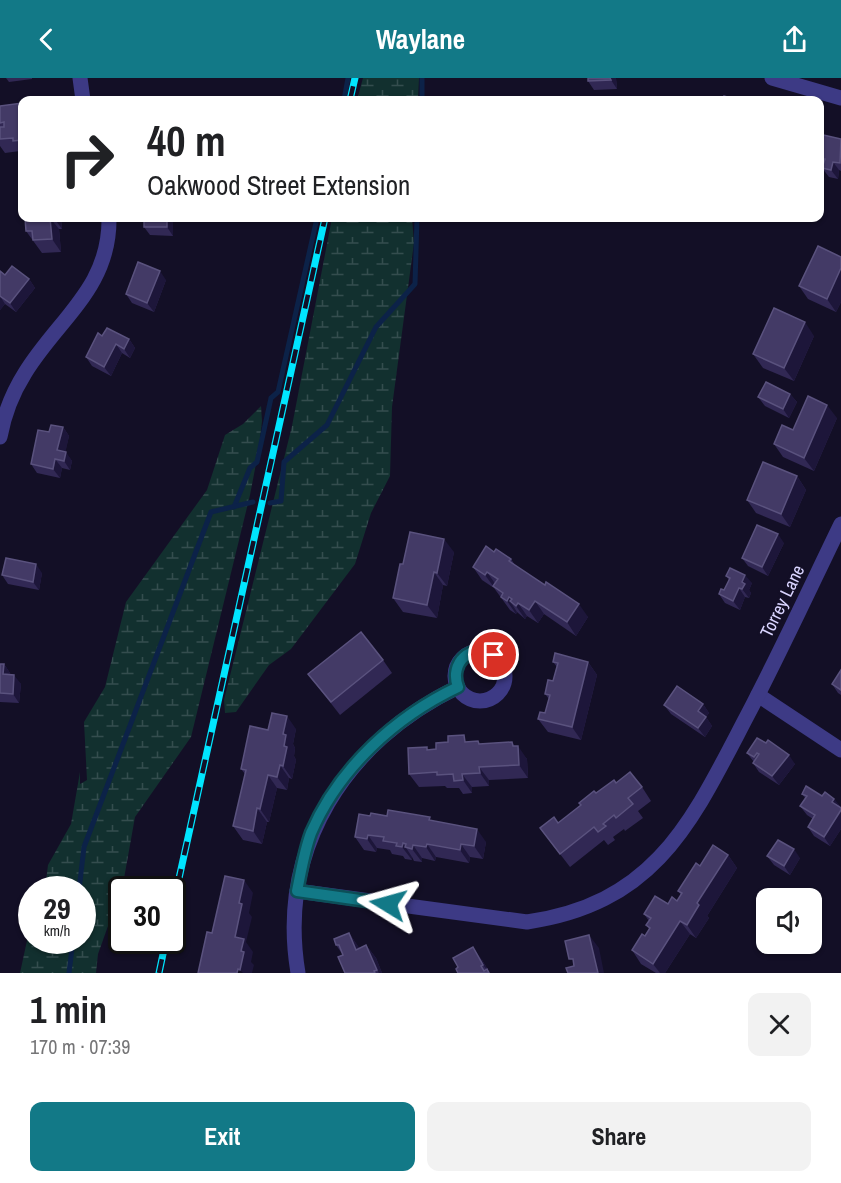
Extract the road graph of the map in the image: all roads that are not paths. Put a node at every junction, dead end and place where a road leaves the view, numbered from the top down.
1 (80, 78) edge
2 (772, 78) edge
3 (82, 96) edge
4 (841, 98) edge
5 (109, 222) edge
6 (0, 437) edge
7 (841, 524) edge
8 (458, 687) dead end
9 (758, 695) junction
10 (841, 750) edge
11 (297, 891) junction
12 (298, 973) edge

1 - 3 street
2 - 4 street
5 - 6 street
7 - 9 street, Torrey Lane
8 - 11 street
9 - 10 street
9 - 11 street, Torrey Lane
11 - 12 street

